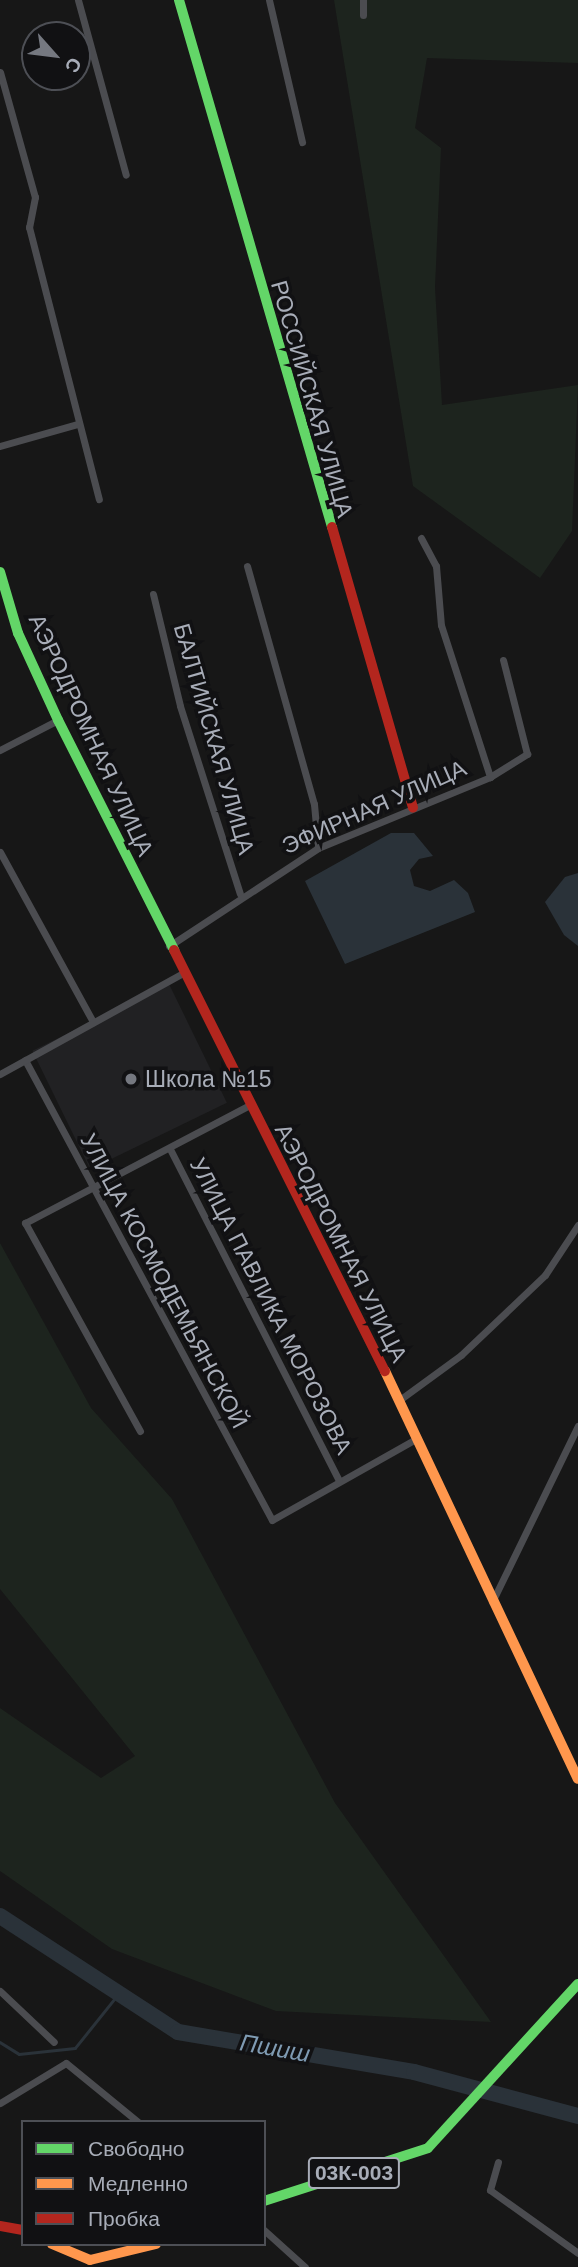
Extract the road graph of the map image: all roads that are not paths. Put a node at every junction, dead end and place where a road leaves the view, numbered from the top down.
1 (78, 0) edge
2 (178, 0) edge
3 (269, 0) edge
4 (363, 0) edge
5 (363, 15) dead end
6 (0, 72) edge
7 (302, 142) dead end
8 (126, 175) dead end
9 (78, 424) junction
10 (0, 446) edge
11 (99, 499) dead end
12 (421, 538) dead end
13 (247, 566) dead end
14 (0, 572) edge
15 (153, 594) dead end
16 (503, 660) dead end
17 (58, 720) junction
18 (0, 750) edge
19 (490, 777) junction
20 (413, 808) junction
21 (318, 848) junction
22 (0, 852) edge
23 (240, 894) junction
24 (169, 946) junction
25 (183, 974) junction
26 (93, 1022) junction
27 (25, 1059) junction
28 (0, 1074) edge
29 (250, 1105) junction
30 (170, 1149) junction
31 (90, 1187) junction
32 (578, 1225) edge
33 (398, 1401) junction
34 (578, 1426) edge
35 (141, 1431) dead end
36 (416, 1439) junction
37 (339, 1480) junction
38 (491, 1603) junction
39 (578, 1779) edge
40 (575, 1984) edge
41 (0, 1991) edge
42 (54, 2042) dead end
43 (0, 2103) edge
44 (136, 2120) edge
45 (498, 2162) dead end
46 (266, 2200) edge
47 (0, 2226) edge
48 (21, 2230) edge
49 (266, 2232) edge
50 (57, 2246) edge
51 (148, 2246) edge
52 (578, 2253) edge
53 (305, 2267) edge

1 - 8 street
2 - 20 street, РОССИЙСКАЯ УЛИЦА
3 - 7 street
4 - 5 street
6 - 9 street
9 - 10 street
9 - 11 street
12 - 19 street
13 - 21 street
14 - 17 street, АЭРОДРОМНАЯ УЛИЦА
15 - 23 street, БАЛТИЙСКАЯ УЛИЦА
16 - 19 street, ЭФИРНАЯ УЛИЦА
17 - 18 street
17 - 24 street, АЭРОДРОМНАЯ УЛИЦА
19 - 20 street, ЭФИРНАЯ УЛИЦА
20 - 21 street, ЭФИРНАЯ УЛИЦА
21 - 23 street, ЭФИРНАЯ УЛИЦА
22 - 26 street
23 - 24 street, ЭФИРНАЯ УЛИЦА
24 - 25 street, АЭРОДРОМНАЯ УЛИЦА
25 - 26 street
25 - 29 street, АЭРОДРОМНАЯ УЛИЦА
26 - 27 street
27 - 28 street
27 - 31 street, УЛИЦА КОСМОДЕМЬЯНСКОЙ
29 - 30 street
29 - 33 street, АЭРОДРОМНАЯ УЛИЦА
30 - 31 street
30 - 37 street, УЛИЦА ПАВЛИКА МОРОЗОВА
31 - 35 street
31 - 37 street, УЛИЦА КОСМОДЕМЬЯНСКОЙ
32 - 33 street
33 - 36 street, АЭРОДРОМНАЯ УЛИЦА
34 - 38 street
36 - 37 street
36 - 38 street, АЭРОДРОМНАЯ УЛИЦА
38 - 39 street, АЭРОДРОМНАЯ УЛИЦА
40 - 46 street, 03К-003
41 - 42 street
43 - 44 street
45 - 52 street
47 - 48 street
49 - 53 street
50 - 51 street

